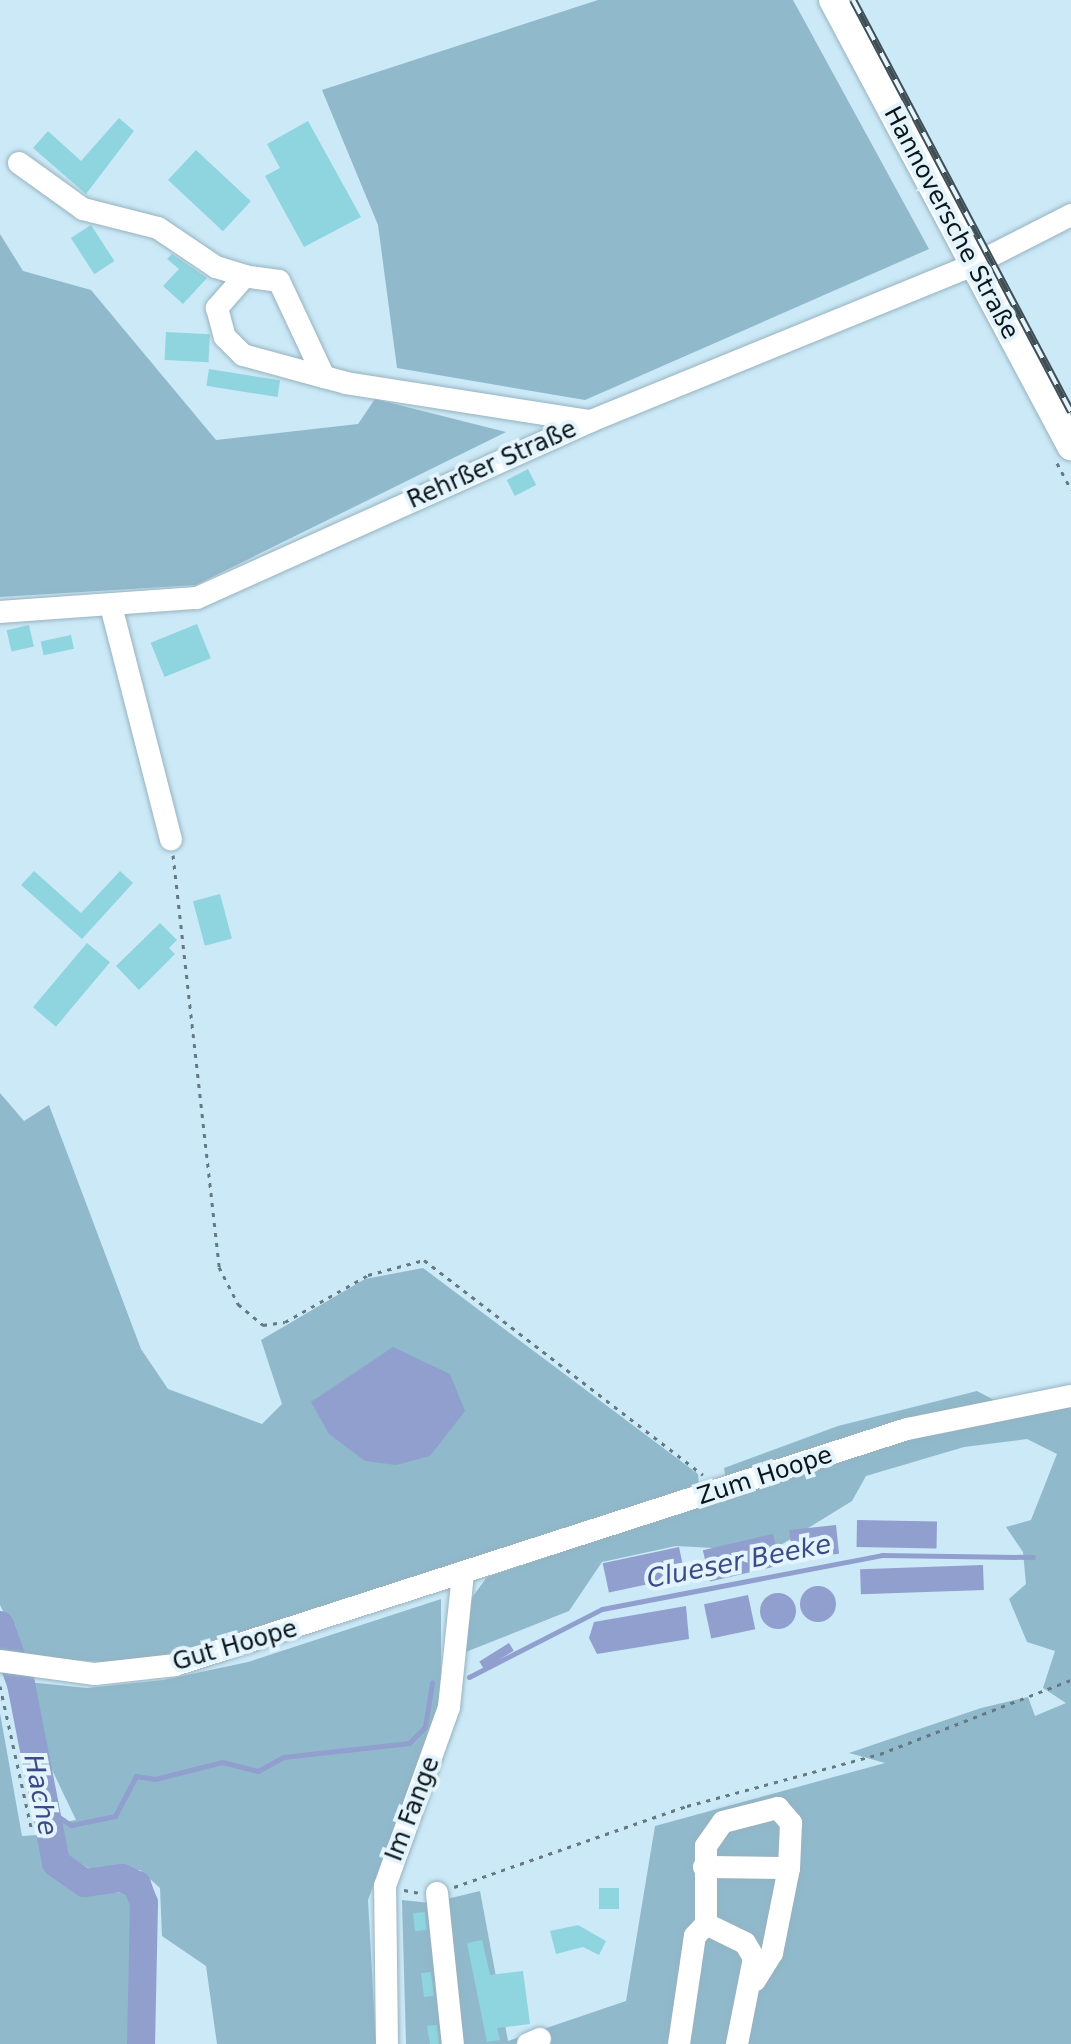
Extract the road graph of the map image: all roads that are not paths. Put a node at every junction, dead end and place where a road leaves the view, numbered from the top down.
1 (833, 0) edge
2 (19, 163) dead end
3 (1071, 215) edge
4 (973, 265) junction
5 (245, 276) junction
6 (324, 377) junction
7 (591, 421) junction
8 (1071, 446) edge
9 (111, 606) junction
10 (0, 612) edge
11 (171, 839) road end
12 (1071, 1396) edge
13 (463, 1574) junction
14 (0, 1661) edge
15 (704, 1867) junction
16 (789, 1868) junction
17 (437, 1893) road end
18 (706, 1924) junction
19 (755, 1980) junction
20 (387, 2044) edge
21 (453, 2044) edge
22 (679, 2044) edge
23 (737, 2044) edge

1 - 4 main road, Hannoversche Straße
2 - 5 street
3 - 4 street, Rehrßer Straße
4 - 7 street, Rehrßer Straße
4 - 8 main road, Hannoversche Straße
5 - 6 street
5 - 6 street
6 - 7 street
7 - 9 street, Rehrßer Straße
9 - 10 street, Rehrßer Straße
9 - 11 street
12 - 13 street, Zum Hoope
13 - 14 street, Gut Hoope
13 - 20 street, Im Fange
15 - 16 street
15 - 16 street
15 - 18 street
16 - 19 street
17 - 21 street
18 - 19 street
18 - 22 street
19 - 23 street

